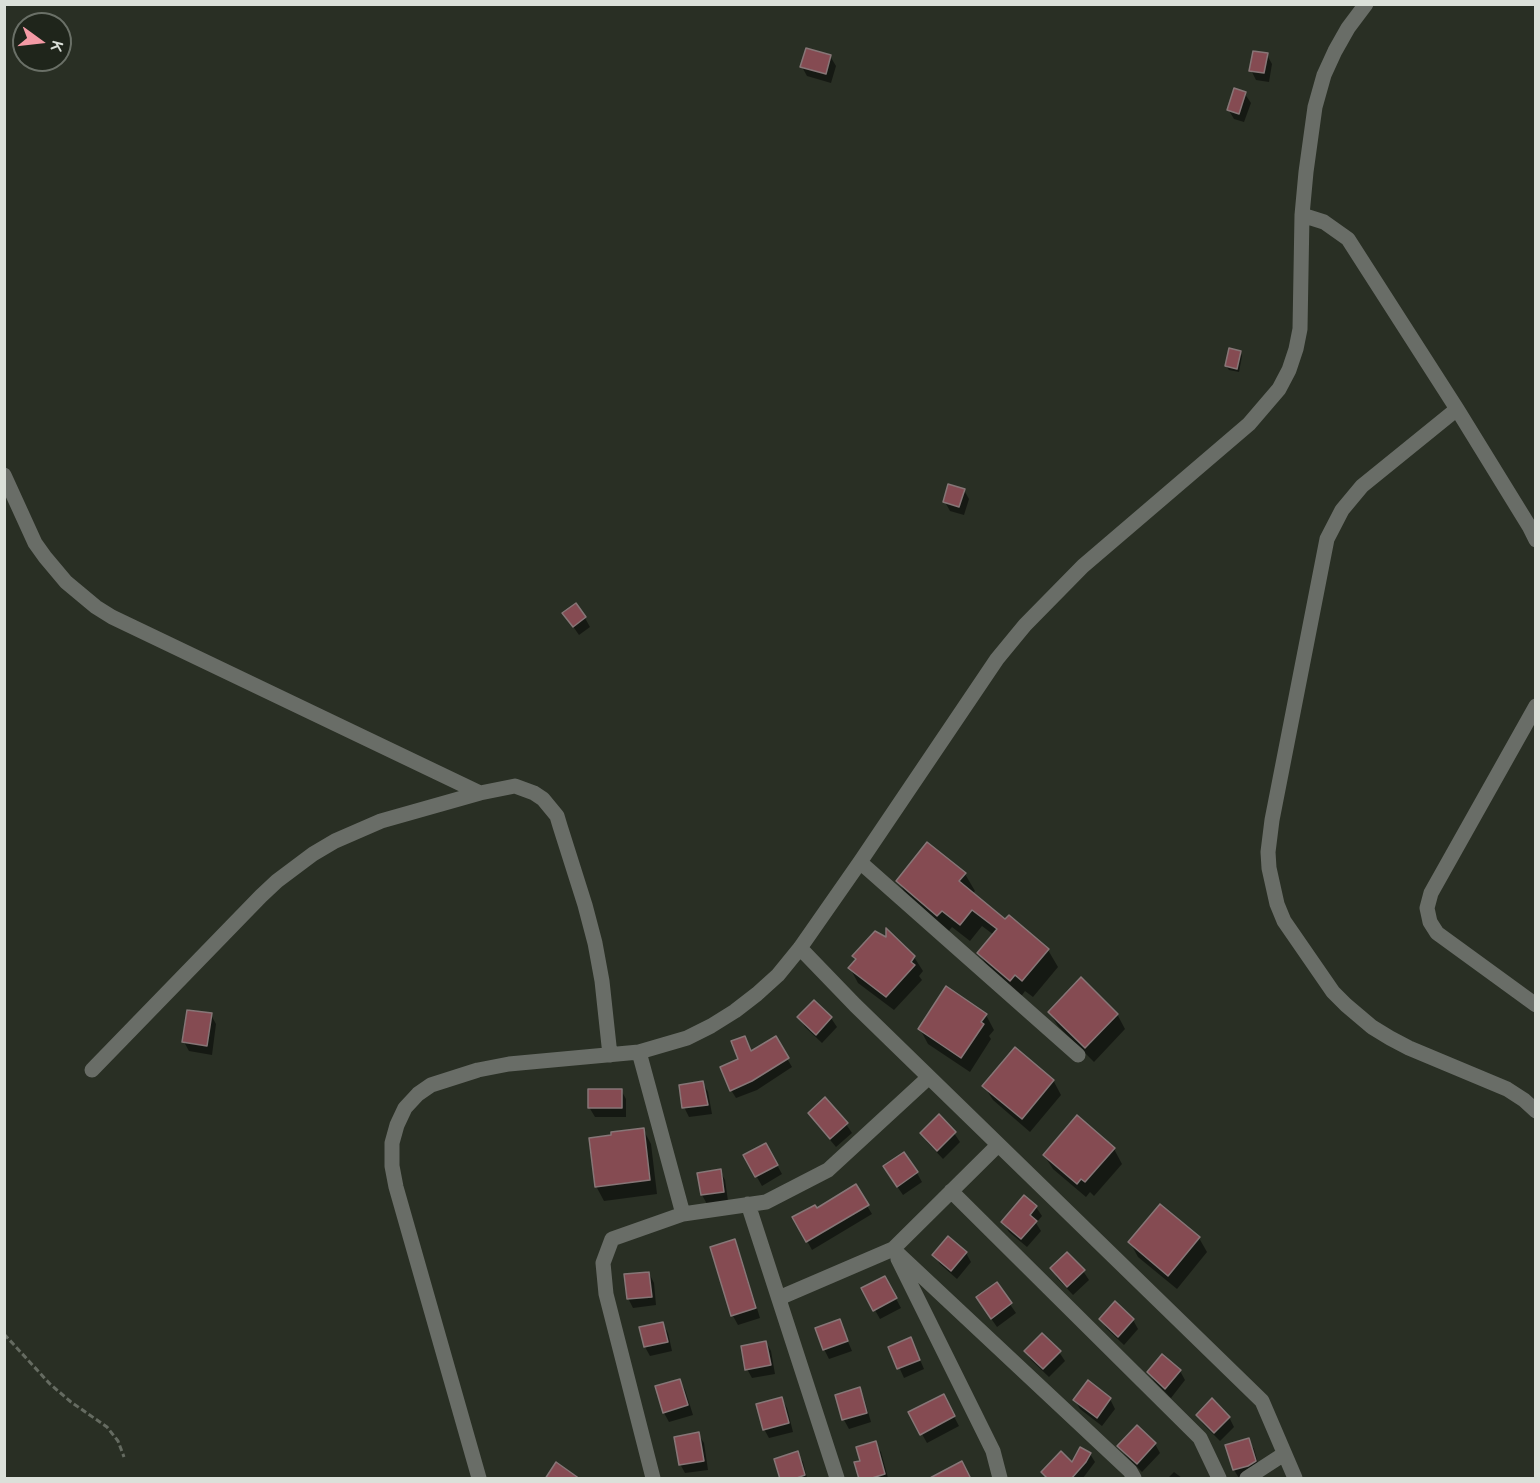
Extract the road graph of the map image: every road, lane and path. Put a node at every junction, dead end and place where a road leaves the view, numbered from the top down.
1 (1366, 4) edge
2 (1302, 215) junction
3 (1457, 409) junction
4 (4, 475) edge
5 (1536, 540) edge
6 (1536, 706) edge
7 (480, 794) junction
8 (860, 861) junction
9 (800, 948) junction
10 (1536, 1005) edge
11 (639, 1052) junction
12 (610, 1055) junction
13 (1078, 1055) dead end
14 (92, 1070) dead end
15 (929, 1077) junction
16 (1536, 1111) edge
17 (998, 1144) junction
18 (951, 1191) junction
19 (748, 1204) junction
20 (683, 1214) junction
21 (893, 1249) junction
22 (779, 1299) junction
23 (4, 1334) edge
24 (1284, 1454) junction
25 (124, 1457) dead end
26 (478, 1479) edge
27 (653, 1479) edge
28 (837, 1479) edge
29 (1000, 1479) edge
30 (1134, 1479) edge
31 (1219, 1479) edge
32 (1247, 1479) edge
33 (1295, 1479) edge

1 - 2 street
2 - 3 street
2 - 8 street
3 - 5 street
3 - 16 street
4 - 7 street
6 - 10 street
7 - 12 street
7 - 14 street
8 - 9 street
8 - 13 street
9 - 11 street
9 - 15 street
11 - 12 street
11 - 20 street
12 - 26 street
15 - 17 street
15 - 19 street
17 - 18 street
17 - 24 street
18 - 21 street
18 - 31 street
19 - 20 street
19 - 22 street
20 - 27 street
21 - 22 street
21 - 29 street
21 - 30 street
22 - 28 street
23 - 25 path
24 - 32 street
24 - 33 street

